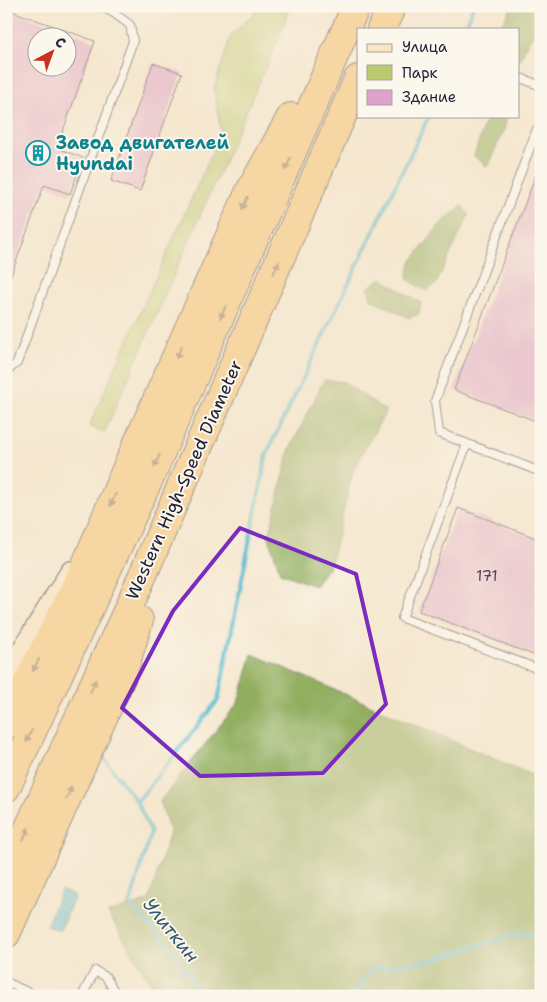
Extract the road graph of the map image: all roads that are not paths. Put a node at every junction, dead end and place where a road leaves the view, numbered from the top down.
1 (98, 6) edge
2 (351, 6) edge
3 (356, 6) edge
4 (392, 6) edge
5 (382, 28) edge
6 (520, 78) edge
7 (357, 81) edge
8 (541, 86) edge
9 (541, 131) edge
10 (6, 372) edge
11 (467, 444) junction
12 (541, 472) edge
13 (180, 490) junction
14 (102, 526) junction
15 (541, 670) edge
16 (6, 677) edge
17 (6, 725) edge
18 (6, 788) edge
19 (6, 878) edge
20 (6, 934) edge
21 (6, 982) edge
22 (36, 996) edge
23 (82, 996) edge
24 (117, 996) edge

1 - 10 lane
2 -> 14 highway
3 -> 18 highway, Western High-Speed Diameter
4 - 5 highway
6 - 8 lane
13 -> 7 highway, Western High-Speed Diameter
9 - 11 lane
11 - 12 lane
11 - 15 lane
19 -> 13 highway, Western High-Speed Diameter
20 -> 13 highway
14 - 16 main road
14 -> 17 highway
21 - 22 lane
23 - 24 lane

